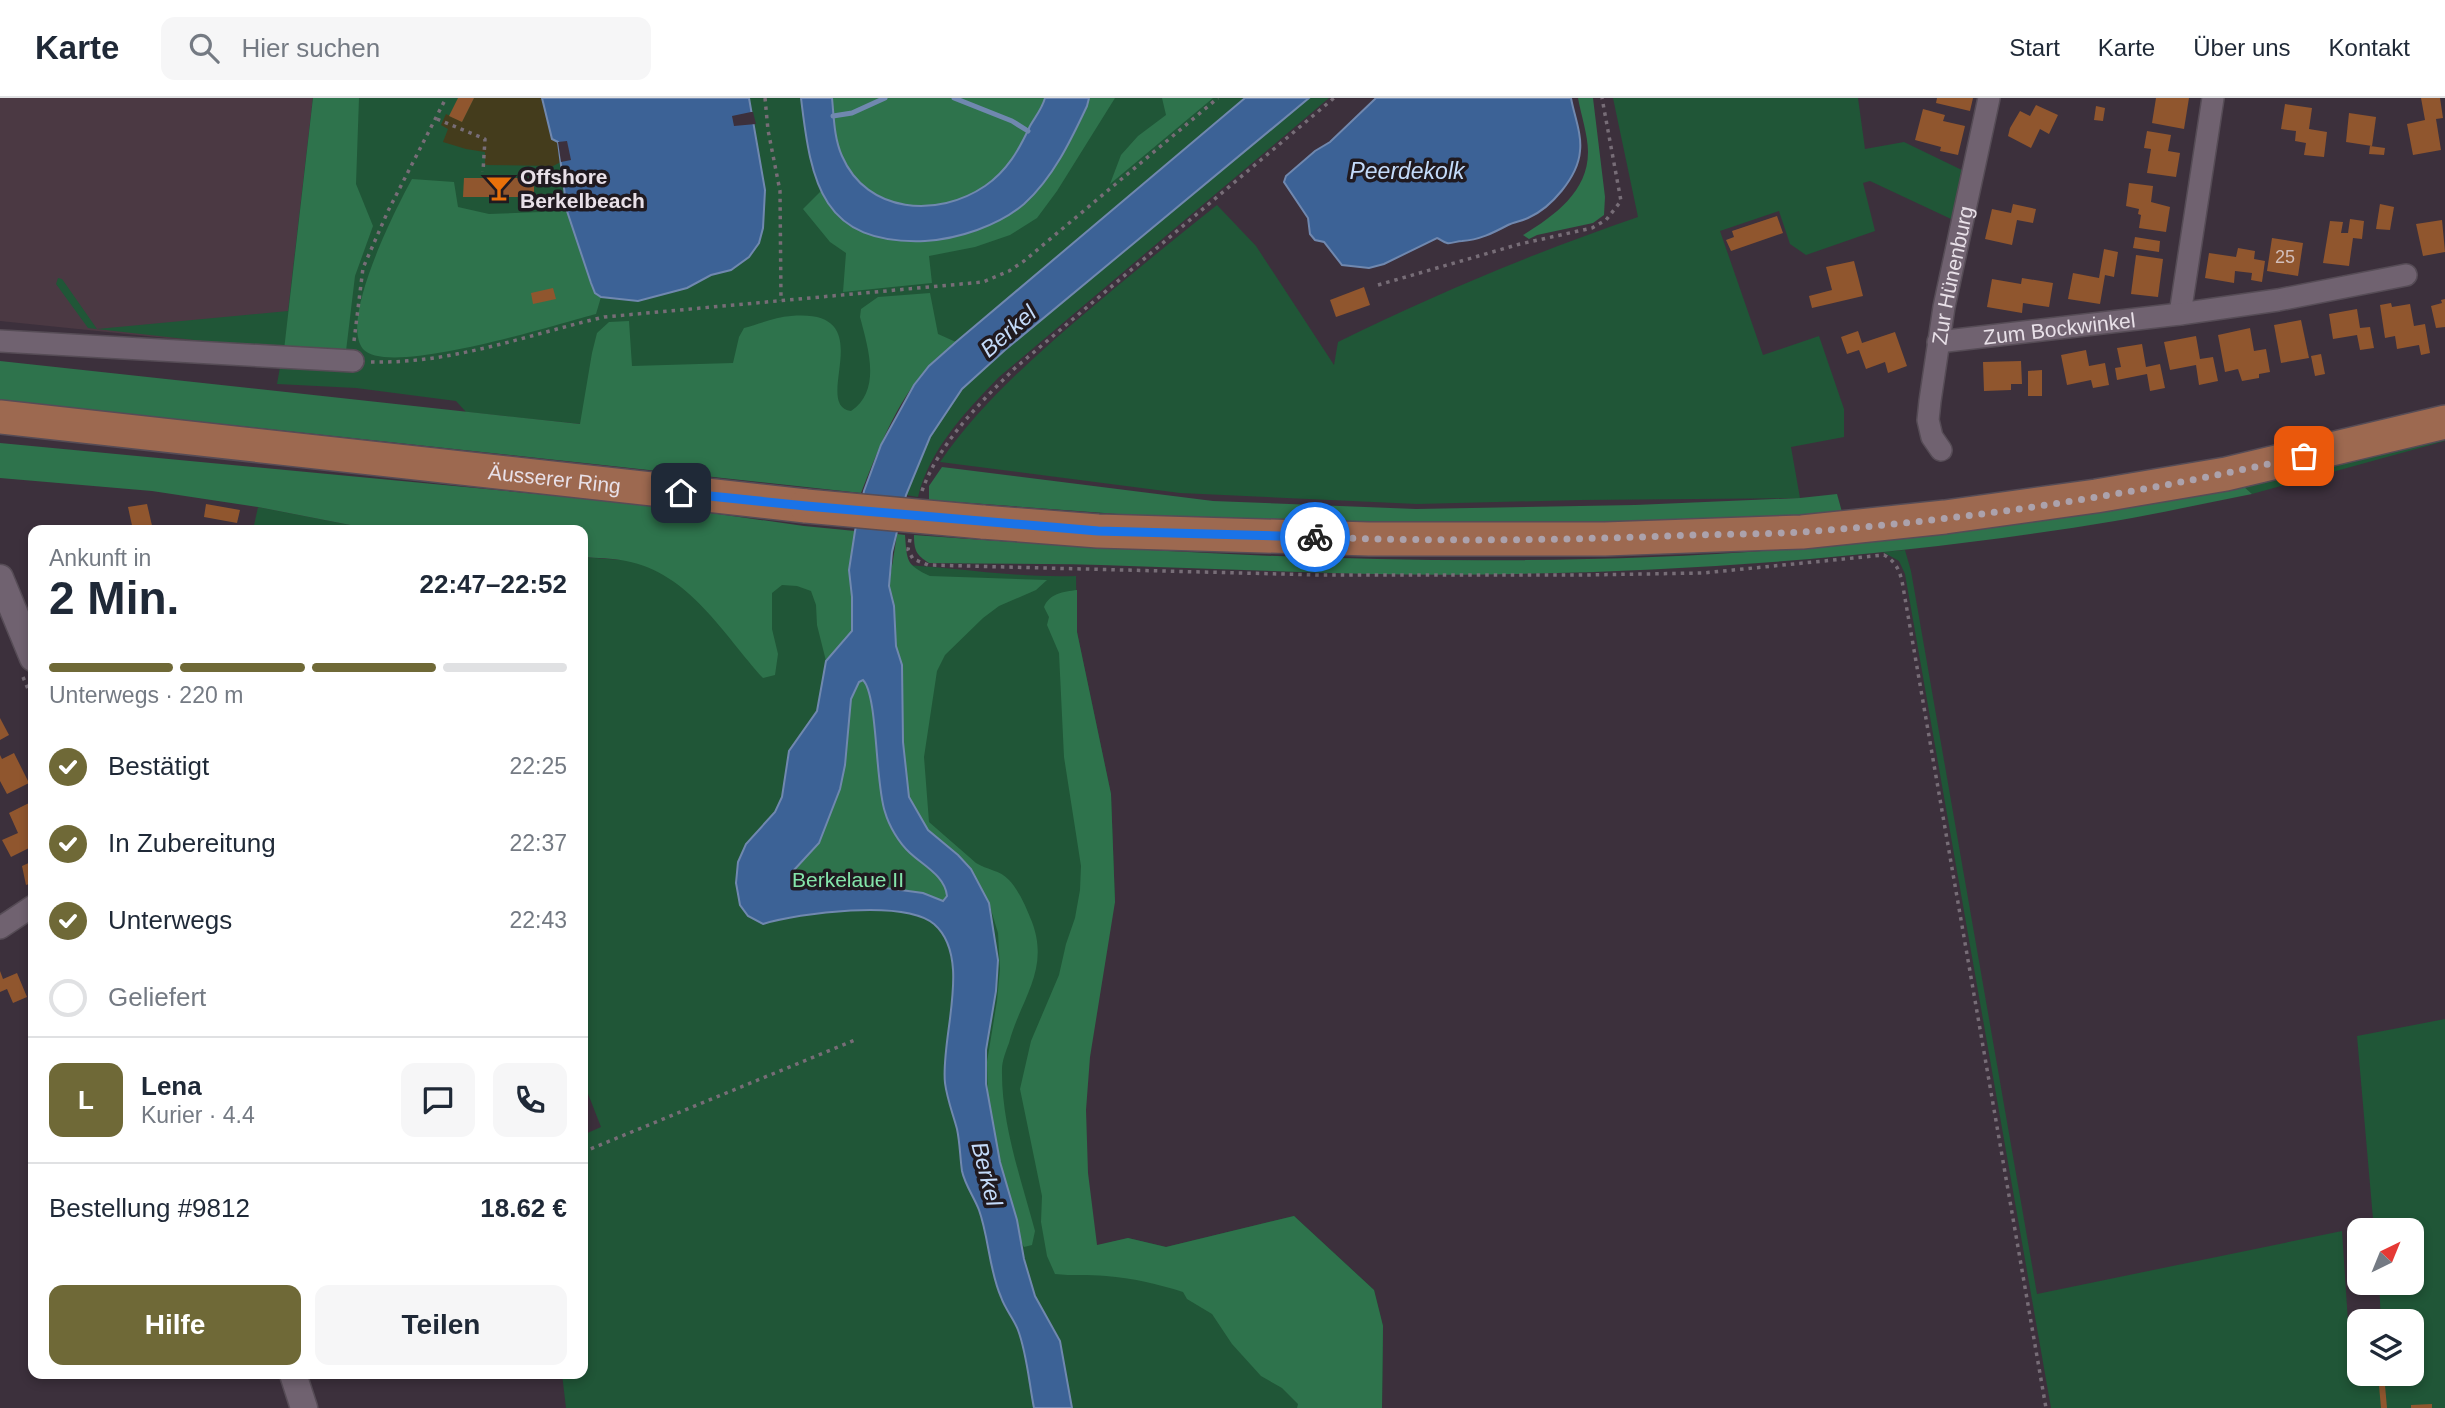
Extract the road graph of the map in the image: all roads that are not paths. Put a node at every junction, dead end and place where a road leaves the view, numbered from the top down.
1 (1989, 98) edge
2 (2213, 98) edge
3 (2406, 275) dead end
4 (2180, 314) junction
5 (0, 341) edge
6 (1938, 342) junction
7 (353, 361) road end
8 (14, 419) edge
9 (2445, 422) edge
10 (1941, 450) dead end
11 (0, 579) edge
12 (28, 647) edge
13 (28, 909) edge
14 (0, 928) edge
15 (295, 1379) edge
16 (304, 1408) edge

1 - 6 street, Zur Hünenburg
2 - 4 street
3 - 4 street, Zum Bockwinkel
4 - 6 street, Zum Bockwinkel
5 - 7 street
6 - 10 street, Zur Hünenburg
8 - 9 main road, Äusserer Ring, bridge
11 - 12 street
13 - 14 street
15 - 16 street

